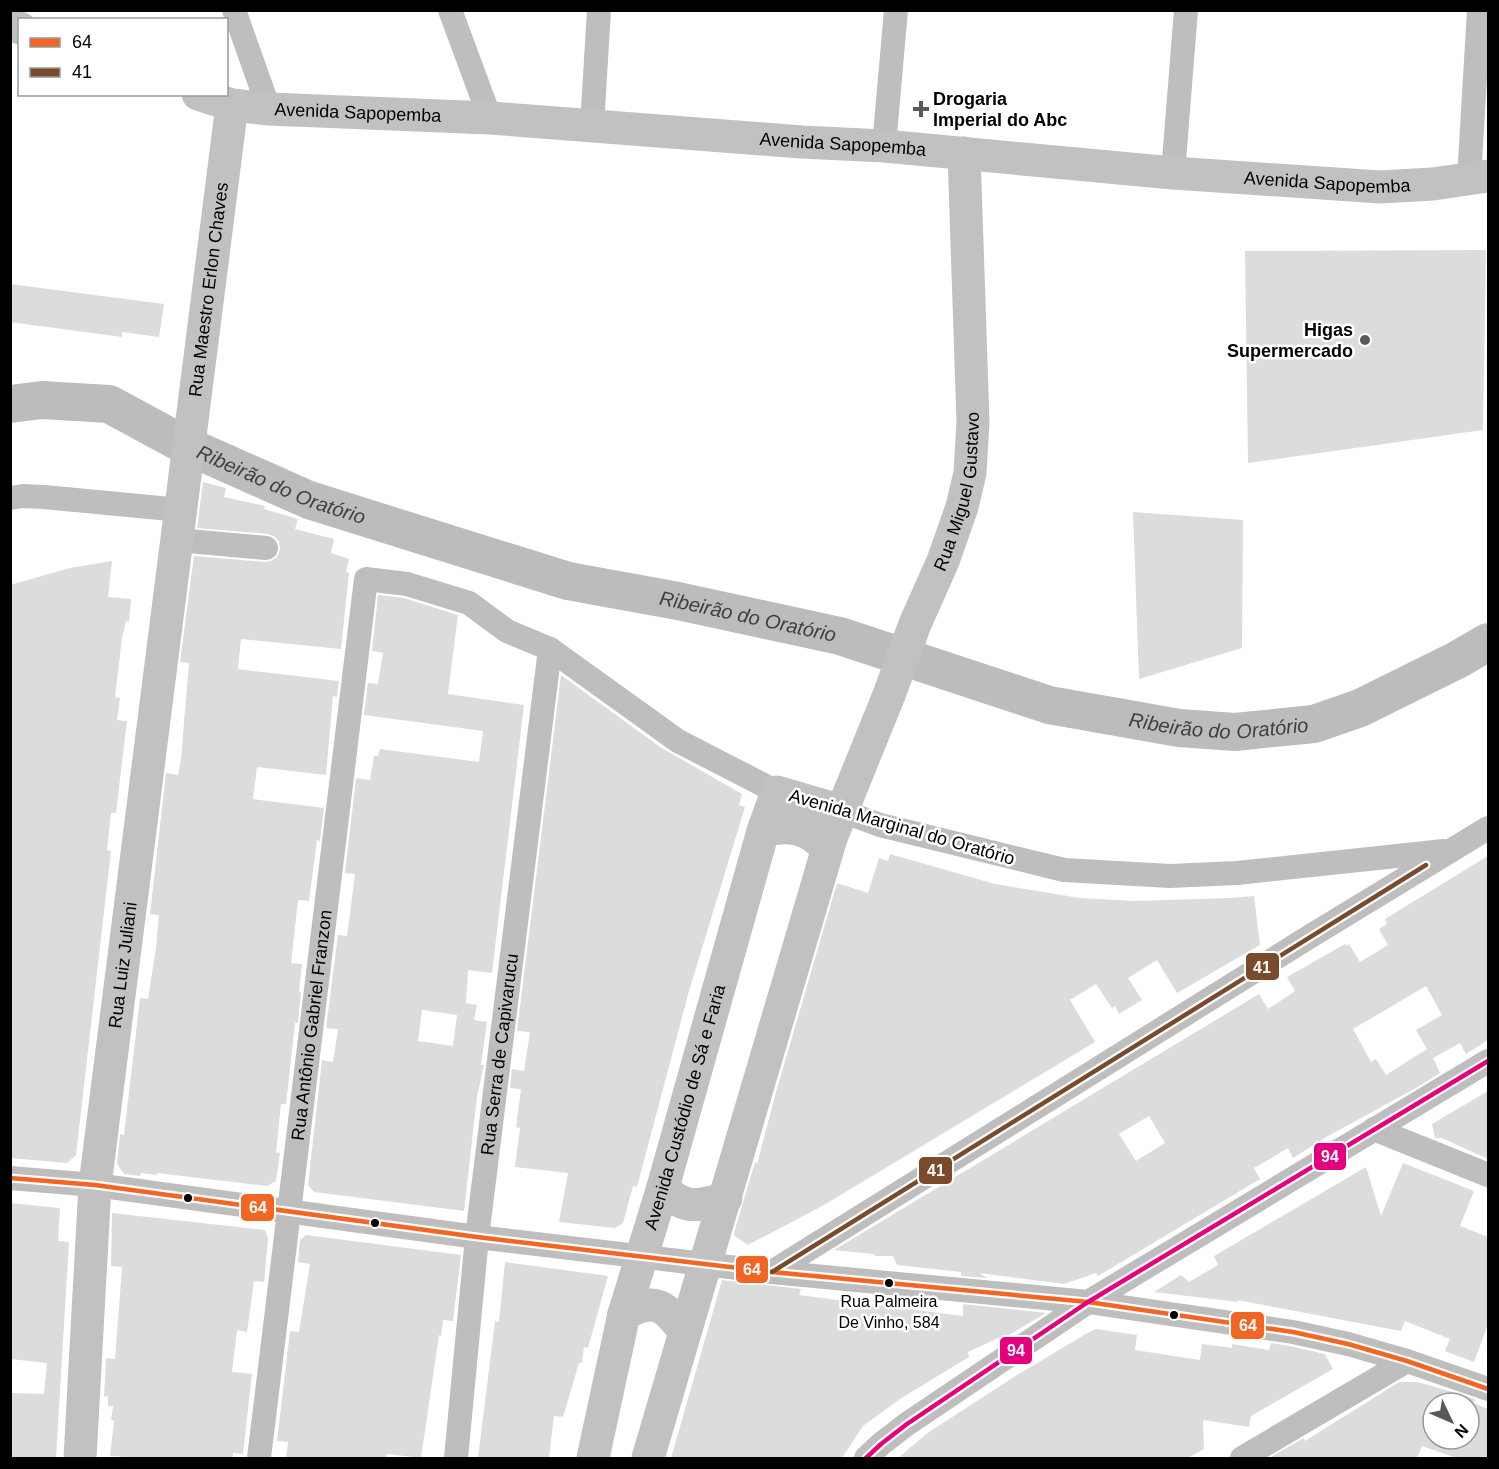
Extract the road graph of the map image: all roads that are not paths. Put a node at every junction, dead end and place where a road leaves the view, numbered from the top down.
1 (234, 10) edge
2 (450, 10) edge
3 (599, 10) edge
4 (896, 10) edge
5 (1186, 10) edge
6 (1479, 10) edge
7 (204, 96) edge
8 (232, 105) junction
9 (269, 109) junction
10 (490, 118) junction
11 (592, 126) junction
12 (884, 146) junction
13 (964, 153) junction
14 (1173, 173) junction
15 (1479, 177) edge
16 (185, 474) joint
17 (10, 498) edge
18 (179, 525) junction
19 (266, 548) dead end
20 (365, 584) joint
21 (550, 649) junction
22 (777, 792) junction
23 (842, 811) junction
24 (1488, 828) edge
25 (764, 831) junction
26 (827, 851) junction
27 (1449, 851) junction
28 (1488, 1061) edge
29 (1374, 1129) junction
30 (1488, 1175) edge
31 (10, 1179) edge
32 (95, 1185) junction
33 (663, 1187) junction
34 (726, 1198) junction
35 (288, 1211) junction
36 (477, 1237) junction
37 (642, 1256) junction
38 (707, 1264) junction
39 (772, 1272) junction
40 (1088, 1302) junction
41 (624, 1314) junction
42 (685, 1332) junction
43 (1407, 1361) junction
44 (1488, 1389) edge
45 (80, 1458) edge
46 (259, 1458) edge
47 (456, 1458) edge
48 (593, 1458) edge
49 (648, 1458) edge
50 (866, 1458) edge
51 (1242, 1458) edge

1 - 9 street
2 - 10 street
3 - 11 street
4 - 12 street
5 - 14 street
6 - 15 street
7 - 8 street, Avenida Sapopemba
8 - 9 street, Avenida Sapopemba
8 - 16 street, Rua Maestro Erlon Chaves
9 - 10 street, Avenida Sapopemba
10 - 11 street, Avenida Sapopemba
11 - 12 street, Avenida Sapopemba
12 - 13 street, Avenida Sapopemba
13 - 14 street, Avenida Sapopemba
13 - 23 street, Rua Miguel Gustavo
14 - 15 street, Avenida Sapopemba
16 - 18 street, Rua Luiz Juliani
17 - 18 street
18 - 19 street
18 - 32 street, Rua Luiz Juliani
20 - 21 street, Avenida Marginal do Oratório
20 - 35 street, Rua Antônio Gabriel Franzon
21 - 22 street, Avenida Marginal do Oratório
21 - 36 street, Rua Serra de Capivarucu
22 - 23 street, Avenida Marginal do Oratório
22 - 25 street, Avenida Custódio de Sá e Faria
23 - 26 street
23 - 27 street, Avenida Marginal do Oratório
24 - 27 street, Avenida Marginal do Oratório
25 - 26 street
25 - 33 street, Avenida Custódio de Sá e Faria
26 - 34 street
27 - 39 street
28 - 29 street
29 - 30 street
29 - 40 street
31 - 32 street
32 - 35 street
32 - 45 street, Rua Luiz Juliani
33 - 34 street
33 - 37 street, Avenida Custódio de Sá e Faria
34 - 38 street
35 - 36 street
35 - 46 street, Rua Antônio Gabriel Franzon
36 - 37 street
36 - 47 street, Rua Serra de Capivarucu
37 - 38 street
37 - 41 street, Avenida Custódio de Sá e Faria
38 - 39 street
38 - 42 street
39 - 40 street
40 - 43 street
40 - 50 street
41 - 42 street
41 - 48 street, Avenida Custódio de Sá e Faria
42 - 49 street
43 - 44 street
43 - 51 street

